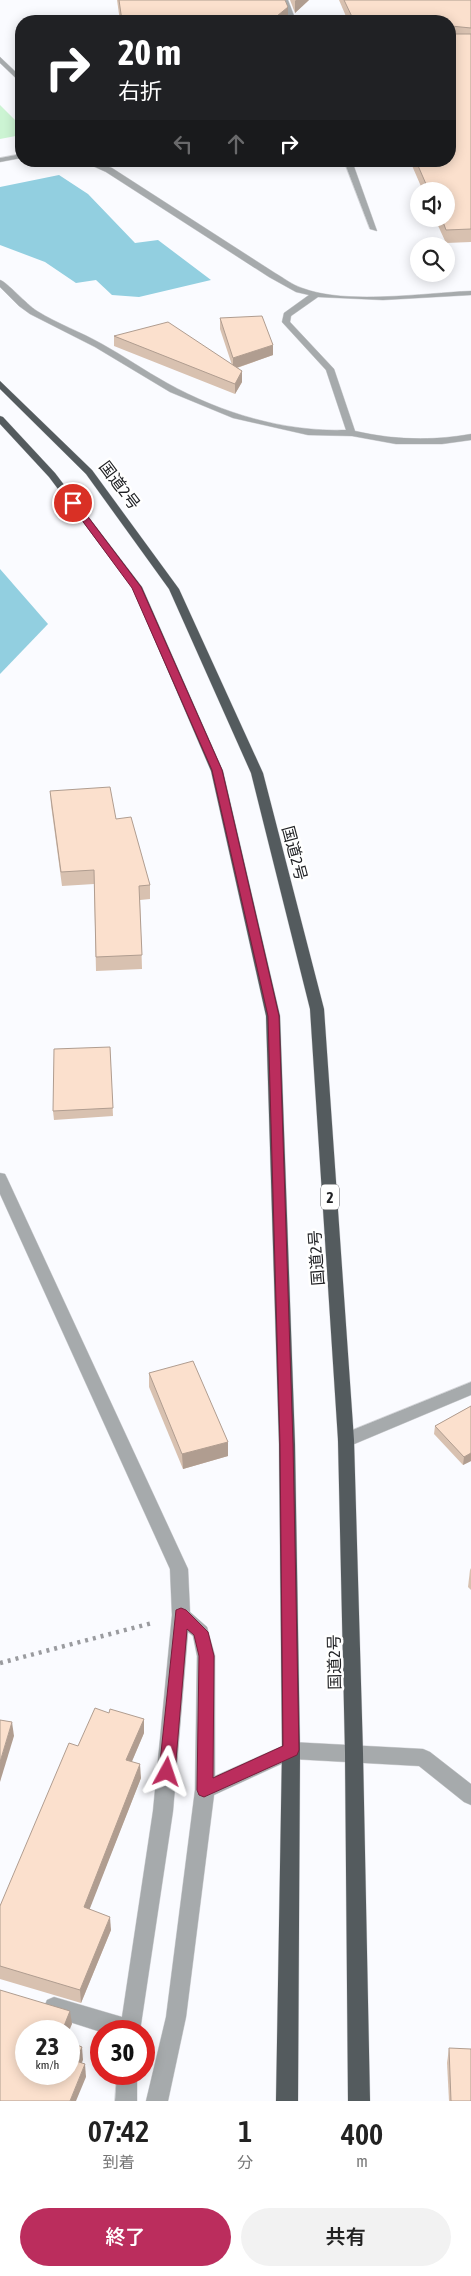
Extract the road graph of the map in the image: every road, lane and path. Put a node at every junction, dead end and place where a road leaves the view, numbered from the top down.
1 (285, 0) edge
2 (291, 15) edge
3 (0, 59) edge
4 (15, 75) edge
5 (15, 157) edge
6 (0, 160) edge
7 (101, 167) edge
8 (350, 167) edge
9 (374, 229) dead end
10 (0, 282) edge
11 (471, 293) edge
12 (317, 294) junction
13 (0, 384) edge
14 (0, 419) edge
15 (352, 434) junction
16 (471, 437) edge
17 (0, 1178) edge
18 (471, 1388) edge
19 (346, 1440) junction
20 (181, 1615) junction
21 (0, 1664) edge
22 (291, 1750) junction
23 (354, 1753) junction
24 (204, 1790) junction
25 (471, 1796) edge
26 (38, 2002) edge
27 (95, 2020) edge
28 (132, 2020) edge
29 (127, 2085) edge
30 (126, 2101) edge
31 (157, 2101) edge
32 (287, 2101) edge
33 (359, 2101) edge

1 - 2 street
3 - 4 street
5 - 6 street
7 - 12 street
8 - 9 street
10 - 15 street
11 - 12 street
12 - 15 street
13 - 19 highway, 国道2号 / 2
14 - 22 highway
15 - 16 street
17 - 20 street
18 - 19 street
19 - 23 highway, 国道2号 / 2
20 - 21 path
20 - 24 street
20 - 28 street
22 - 23 street
22 - 24 street
22 - 32 highway
23 - 25 street
23 - 33 highway, 国道2号 / 2
24 - 31 street
26 - 27 street
29 - 30 street

